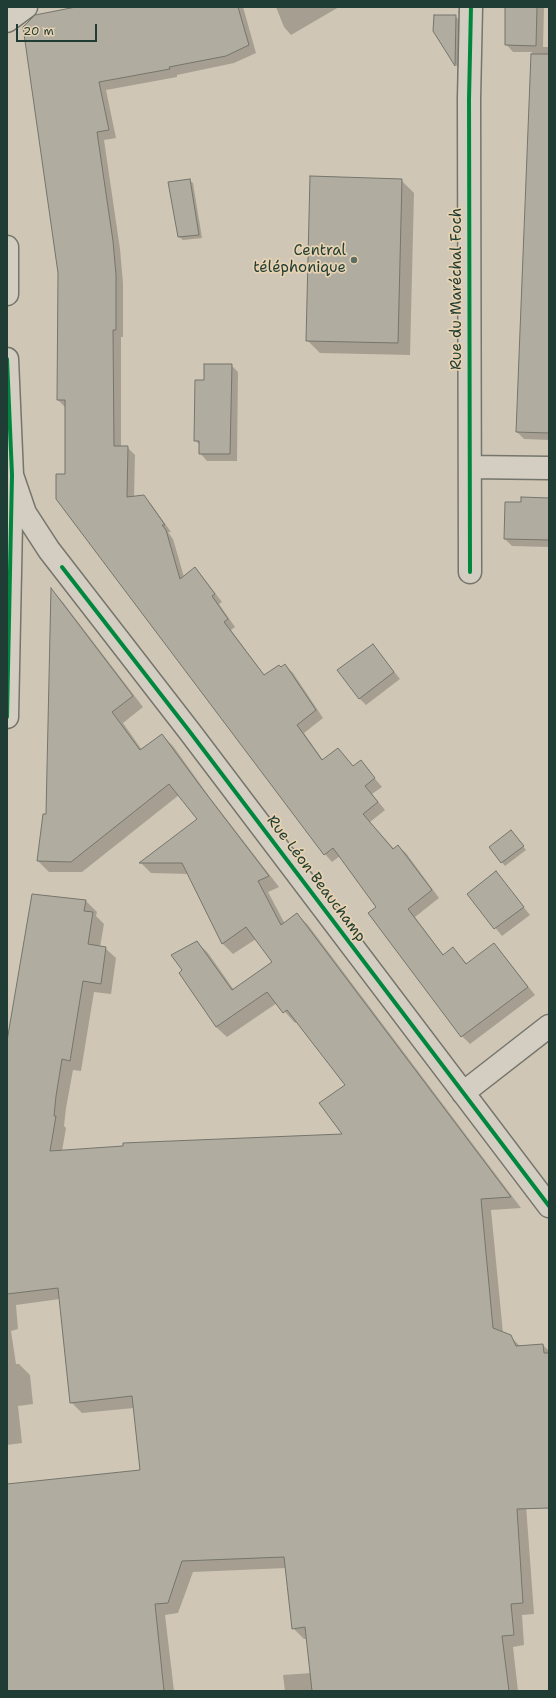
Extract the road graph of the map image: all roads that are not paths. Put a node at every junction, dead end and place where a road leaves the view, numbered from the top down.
1 (26, 7) edge
2 (471, 7) edge
3 (7, 21) edge
4 (7, 247) edge
5 (7, 294) edge
6 (7, 359) edge
7 (471, 467) junction
8 (549, 468) edge
9 (12, 475) junction
10 (470, 572) dead end
11 (7, 716) edge
12 (549, 1026) edge
13 (463, 1093) junction
14 (549, 1206) edge

1 - 3 street
2 - 7 street, Rue du Maréchal Foch
4 - 5 street
6 - 9 street
7 - 8 street
7 - 10 street, Rue du Maréchal Foch
9 - 11 street
9 - 13 street, Rue Léon Beauchamp
12 - 13 street
13 - 14 street, Rue Léon Beauchamp

